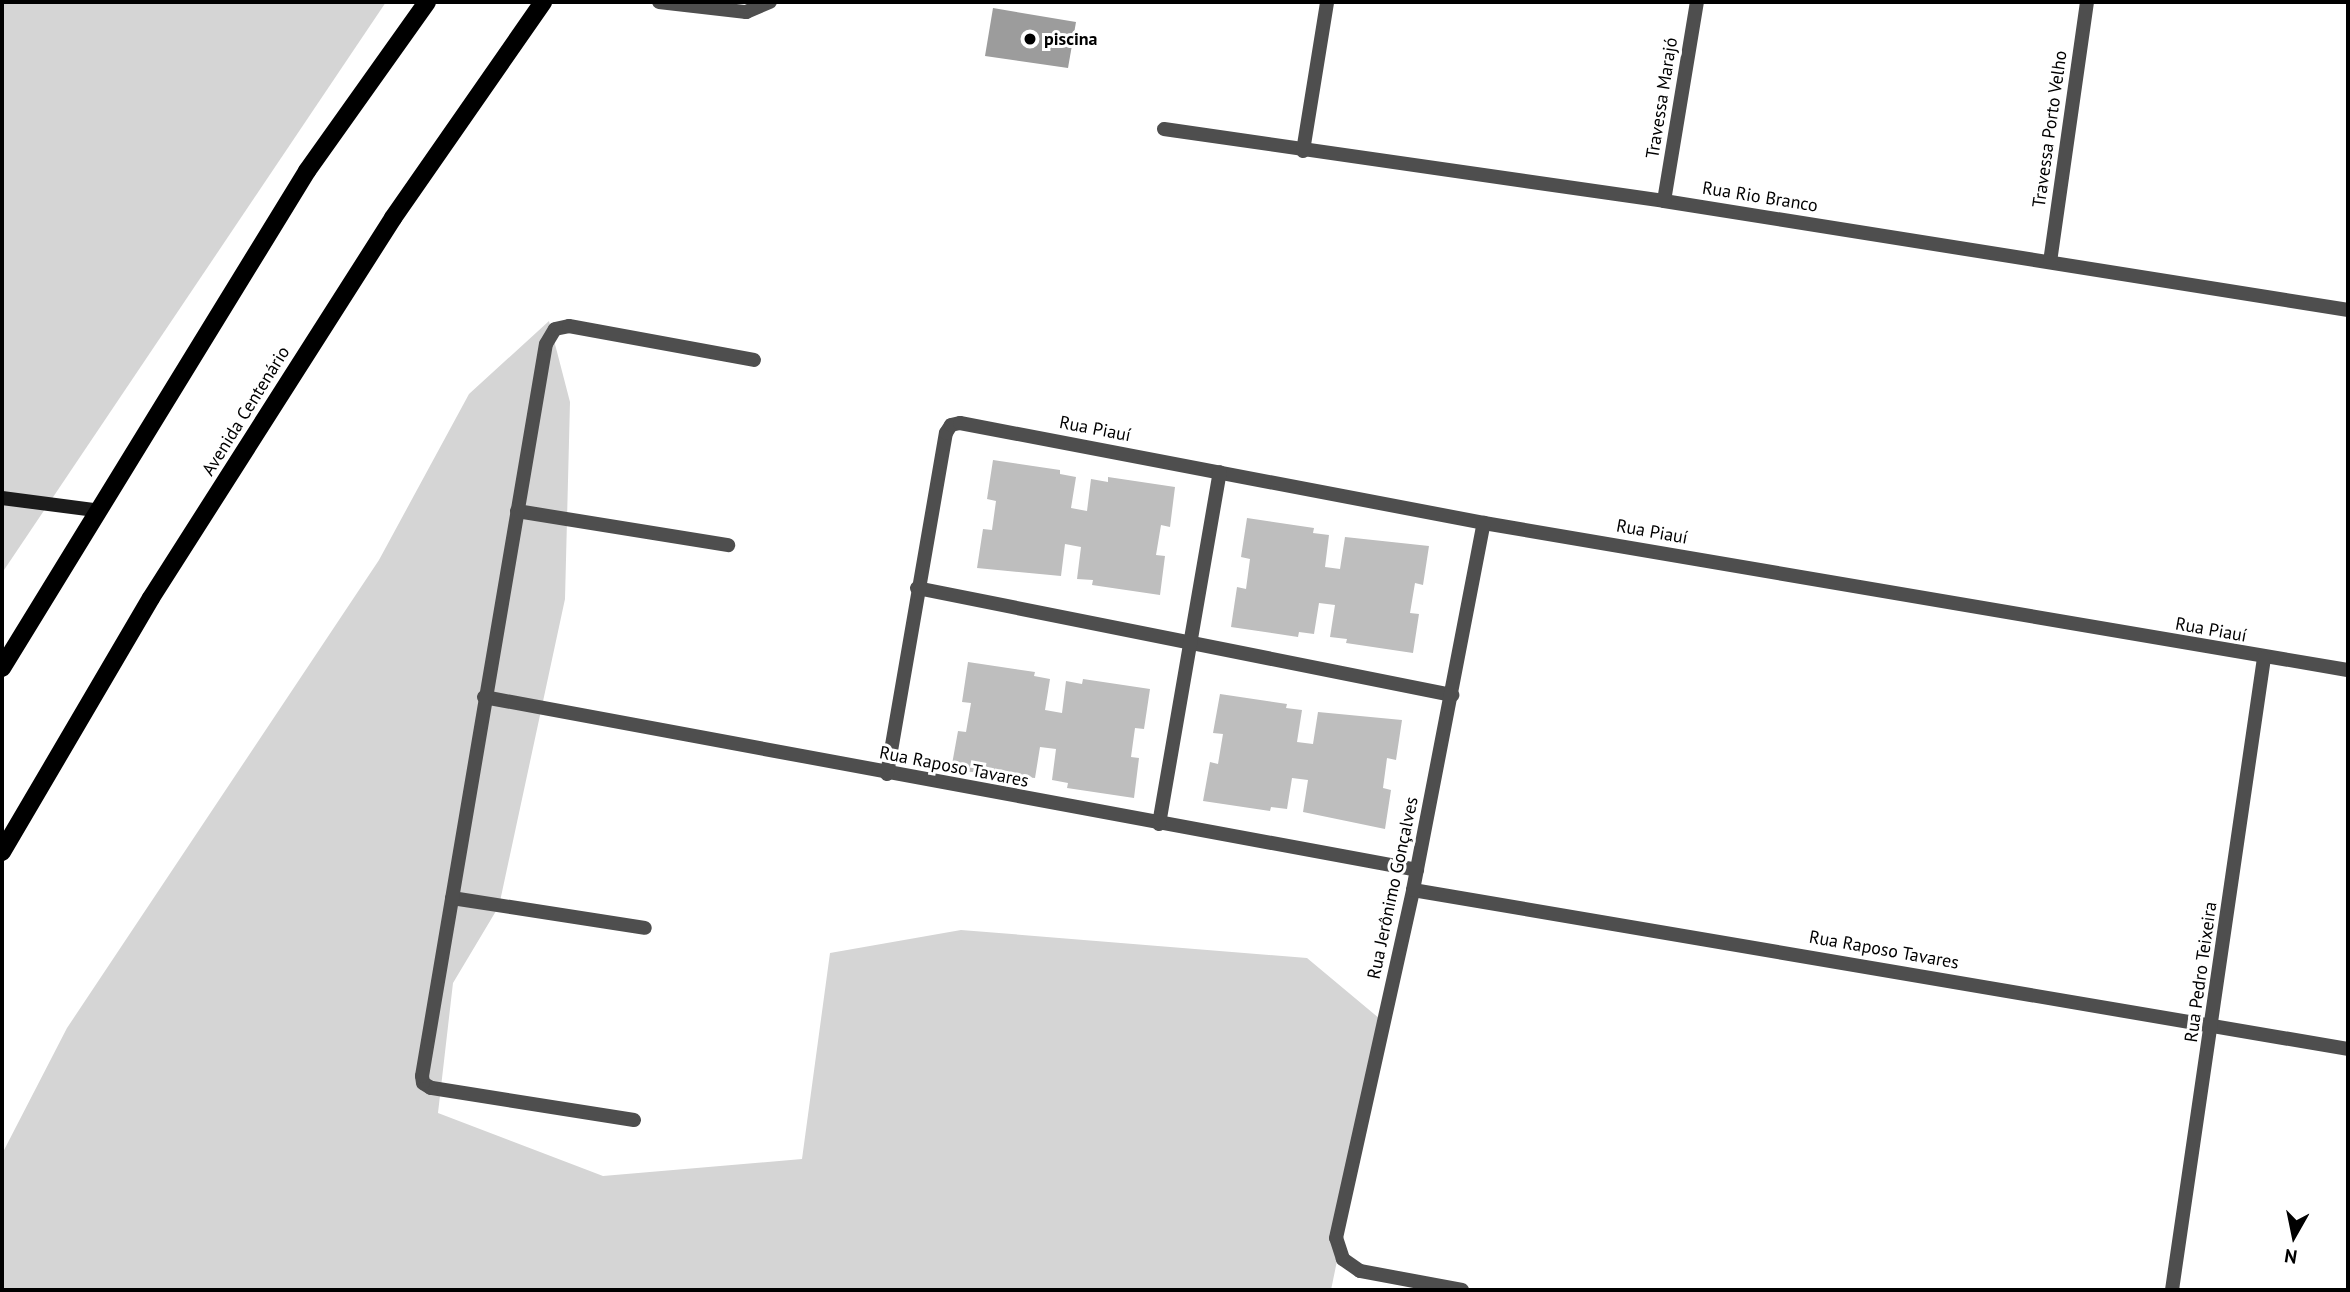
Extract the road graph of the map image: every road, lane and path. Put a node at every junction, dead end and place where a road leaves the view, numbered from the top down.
1 (427, 2) edge
2 (543, 2) edge
3 (659, 2) edge
4 (770, 2) edge
5 (1326, 2) edge
6 (1697, 2) edge
7 (2087, 2) edge
8 (1164, 129) dead end
9 (1304, 151) junction
10 (1664, 201) junction
11 (2050, 262) junction
12 (2348, 310) edge
13 (754, 360) dead end
14 (1220, 472) junction
15 (2, 498) edge
16 (95, 510) junction
17 (517, 511) junction
18 (1484, 523) junction
19 (728, 545) dead end
20 (917, 588) junction
21 (1192, 643) junction
22 (2264, 658) junction
23 (2, 668) edge
24 (2348, 670) edge
25 (1452, 695) junction
26 (484, 697) junction
27 (887, 774) junction
28 (1158, 824) junction
29 (2, 852) edge
30 (1417, 870) junction
31 (1413, 890) junction
32 (452, 898) junction
33 (645, 928) dead end
34 (2214, 1026) junction
35 (2348, 1049) edge
36 (634, 1120) dead end
37 (1462, 1290) edge
38 (2172, 1290) edge

1 - 16 main road
2 - 29 main road, Avenida Centenário
3 - 4 street
5 - 9 street
6 - 10 street, Travessa Marajó
7 - 11 street, Travessa Porto Velho
8 - 9 street, Rua Rio Branco
9 - 10 street, Rua Rio Branco
10 - 11 street, Rua Rio Branco
11 - 12 street, Rua Rio Branco
13 - 17 street
14 - 18 street, Rua Piauí
14 - 20 street, Rua Piauí
14 - 21 street
15 - 16 main road
16 - 23 main road
17 - 19 street
17 - 26 street
18 - 22 street, Rua Piauí
18 - 25 street, Rua Jerônimo Gonçalves
20 - 21 street
20 - 27 street
21 - 25 street
21 - 28 street
22 - 24 street, Rua Piauí
22 - 34 street, Rua Pedro Teixeira
25 - 30 street, Rua Jerônimo Gonçalves
26 - 27 street, Rua Raposo Tavares
26 - 32 street
27 - 28 street, Rua Raposo Tavares
28 - 30 street, Rua Raposo Tavares
30 - 31 street, Rua Jerônimo Gonçalves
31 - 34 street, Rua Raposo Tavares
31 - 37 street, Rua Jerônimo Gonçalves
32 - 33 street
32 - 36 street
34 - 35 street, Rua Raposo Tavares
34 - 38 street, Rua Pedro Teixeira

